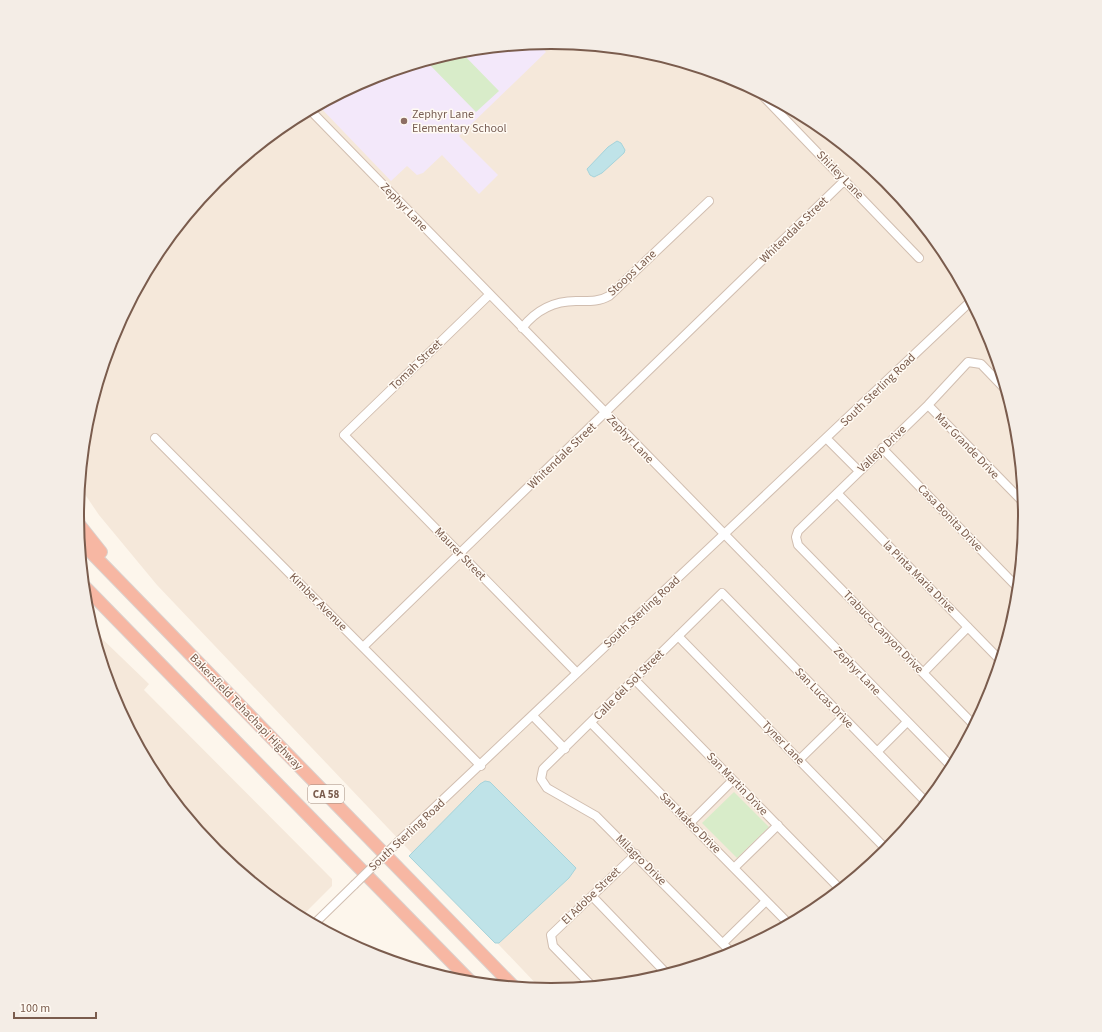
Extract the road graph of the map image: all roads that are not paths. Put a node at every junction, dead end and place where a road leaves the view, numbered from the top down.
1 (772, 105) edge
2 (314, 114) edge
3 (845, 180) junction
4 (709, 201) dead end
5 (919, 258) dead end
6 (489, 295) junction
7 (967, 304) edge
8 (522, 328) junction
9 (998, 381) edge
10 (928, 405) junction
11 (606, 414) junction
12 (344, 435) joint
13 (155, 438) dead end
14 (826, 439) junction
15 (882, 448) junction
16 (859, 471) junction
17 (838, 494) junction
18 (1017, 497) edge
19 (84, 531) edge
20 (724, 535) junction
21 (796, 537) joint
22 (85, 546) edge
23 (460, 554) junction
24 (1014, 580) edge
25 (91, 593) edge
26 (722, 593) joint
27 (92, 600) edge
28 (140, 602) junction
29 (968, 627) junction
30 (678, 636) junction
31 (138, 641) junction
32 (363, 648) junction
33 (996, 656) edge
34 (577, 673) junction
35 (923, 673) junction
36 (634, 679) junction
37 (533, 716) junction
38 (843, 717) junction
39 (907, 722) junction
40 (971, 722) edge
41 (590, 723) junction
42 (565, 749) junction
43 (876, 752) junction
44 (799, 760) junction
45 (947, 762) edge
46 (480, 766) junction
47 (541, 778) joint
48 (733, 780) junction
49 (922, 798) edge
50 (690, 823) junction
51 (778, 825) junction
52 (882, 845) edge
53 (636, 854) junction
54 (734, 868) junction
55 (836, 885) edge
56 (592, 896) junction
57 (766, 901) junction
58 (318, 920) edge
59 (785, 920) edge
60 (723, 943) junction
61 (727, 948) edge
62 (662, 969) edge
63 (464, 975) edge
64 (508, 981) edge
65 (588, 981) edge

1 - 3 street, Shirley Lane
2 - 6 street, Zephyr Lane
3 - 5 street, Shirley Lane
3 - 11 street, Whitendale Street
4 - 8 street, Stoops Lane
6 - 8 street, Zephyr Lane
6 - 12 street, Tomah Street
7 - 14 street, South Sterling Road
8 - 11 street, Zephyr Lane
9 - 10 street, Vallejo Drive
10 - 15 street, Vallejo Drive
10 - 18 street, Mar Grande Drive
11 - 20 street, Zephyr Lane
11 - 23 street, Whitendale Street
12 - 23 street, Maurer Street
13 - 32 street, Kimber Avenue
14 - 16 street
14 - 20 street, South Sterling Road
15 - 16 street, Vallejo Drive
15 - 24 street, Casa Bonita Drive
16 - 17 street, Vallejo Drive
17 - 21 street, Vallejo Drive
17 - 29 street, la Pinta Maria Drive
19 - 28 highway
20 - 34 street, South Sterling Road
20 - 39 street, Zephyr Lane
21 - 35 street, Trabuco Canyon Drive
22 - 28 highway, Bakersfield Tehachapi Highway / CA 58
23 - 32 street, Whitendale Street
23 - 34 street, Maurer Street
25 - 31 highway, CA 58
26 - 30 street, Calle del Sol Street
26 - 38 street, San Lucas Drive
27 - 31 highway
28 - 64 highway, Bakersfield Tehachapi Highway / CA 58
29 - 33 street, la Pinta Maria Drive
29 - 35 street
30 - 36 street, Calle del Sol Street
30 - 44 street, Tyner Lane
31 - 63 highway, CA 58
32 - 46 street, Kimber Avenue
34 - 37 street, South Sterling Road
35 - 40 street, Trabuco Canyon Drive
36 - 41 street, Calle del Sol Street
36 - 48 street, San Martin Drive
37 - 42 street
37 - 46 street, South Sterling Road
38 - 43 street, San Lucas Drive
38 - 44 street
39 - 43 street
39 - 45 street, Zephyr Lane
41 - 42 street, Calle del Sol Street
41 - 50 street, San Mateo Drive
42 - 47 street, Calle del Sol Street
43 - 49 street, San Lucas Drive
44 - 52 street, Tyner Lane
46 - 58 street, South Sterling Road, bridge
47 - 53 street, Milagro Drive
48 - 50 street
48 - 51 street, San Martin Drive
50 - 54 street, San Mateo Drive
51 - 54 street
51 - 55 street, San Martin Drive
53 - 56 street, El Adobe Street
53 - 60 street, Milagro Drive
54 - 57 street, San Mateo Drive
56 - 62 street
56 - 65 street, El Adobe Street
57 - 59 street, San Mateo Drive
57 - 60 street
60 - 61 street, Milagro Drive

